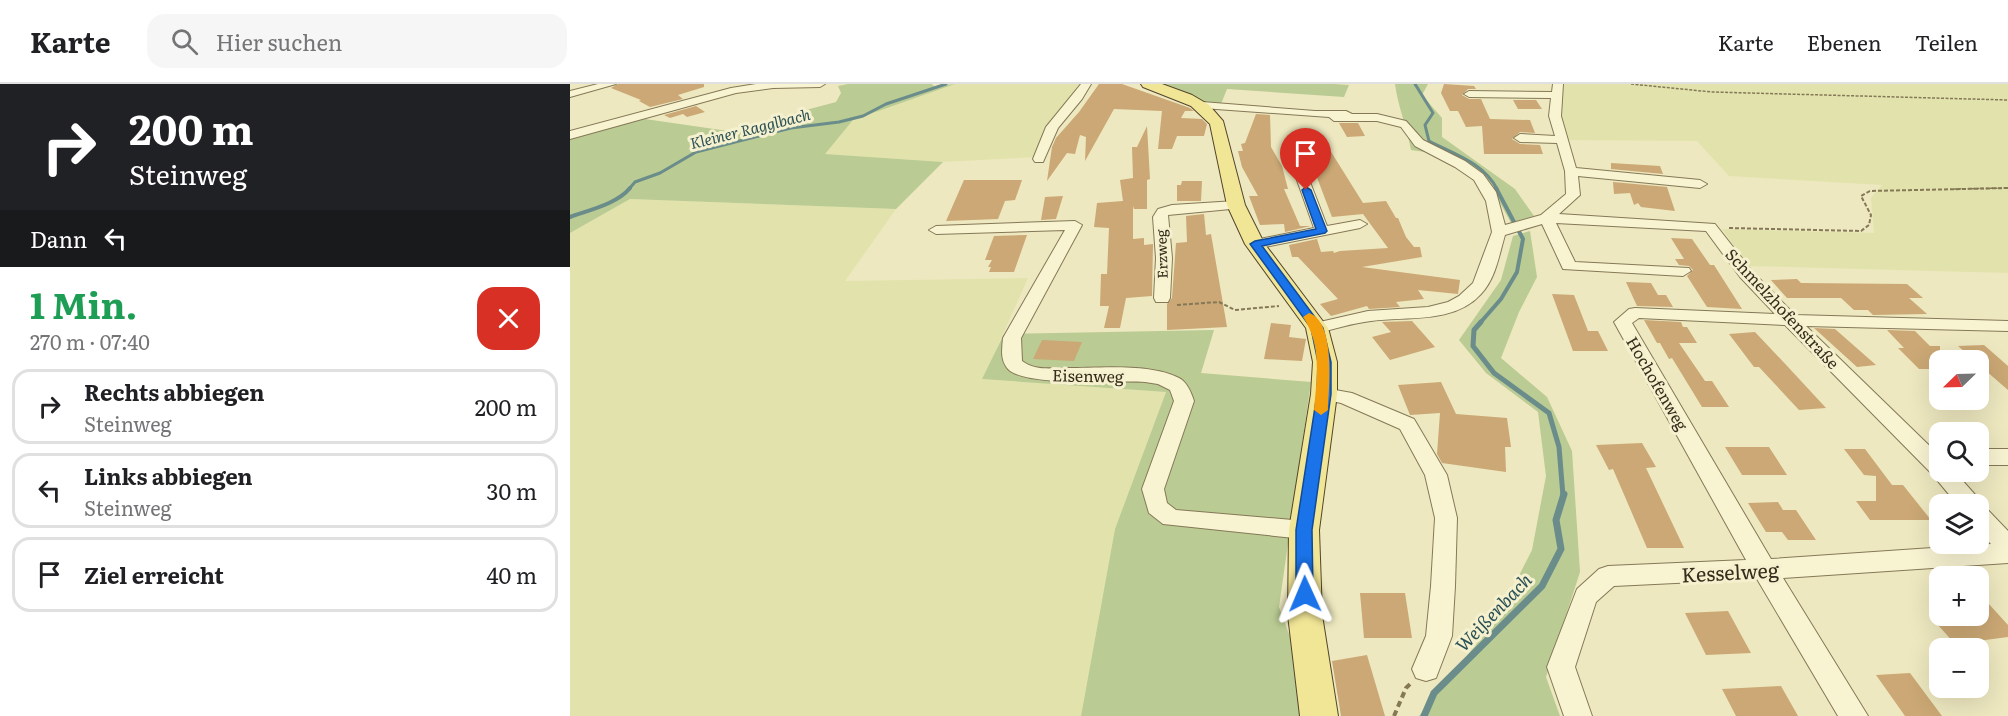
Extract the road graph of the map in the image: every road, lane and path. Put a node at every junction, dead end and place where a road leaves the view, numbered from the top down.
1 (611, 84) edge
2 (820, 84) edge
3 (1086, 84) edge
4 (1148, 84) edge
5 (1630, 84) edge
6 (772, 85) edge
7 (1557, 90) edge
8 (570, 94) edge
9 (1469, 94) dead end
10 (2008, 100) edge
11 (1202, 105) junction
12 (1377, 107) dead end
13 (1334, 118) dead end
14 (570, 135) edge
15 (1520, 138) dead end
16 (1562, 140) junction
17 (1297, 154) dead end
18 (1040, 159) dead end
19 (1571, 171) junction
20 (1700, 184) dead end
21 (2008, 188) edge
22 (1236, 205) junction
23 (1546, 218) junction
24 (1360, 224) dead end
25 (1710, 228) junction
26 (936, 230) dead end
27 (1504, 230) junction
28 (1322, 231) junction
29 (1255, 244) junction
30 (1683, 271) dead end
31 (1165, 302) joint
32 (1298, 302) junction
33 (1790, 321) junction
34 (2008, 327) edge
35 (1317, 328) junction
36 (1324, 394) junction
37 (1929, 456) edge
38 (1989, 457) edge
39 (2008, 457) edge
40 (1952, 482) edge
41 (1962, 494) edge
42 (1989, 526) edge
43 (1304, 530) junction
44 (2008, 547) edge
45 (2008, 553) edge
46 (1764, 569) junction
47 (1426, 669) joint
48 (1319, 716) edge
49 (1394, 716) edge
50 (1578, 716) edge
51 (1854, 716) edge

1 - 8 street
2 - 6 street
3 - 18 street
4 - 11 main road
5 - 10 path
6 - 14 street
7 - 9 street
7 - 16 street
11 - 12 street
11 - 22 main road
13 - 27 street
15 - 16 street
16 - 19 street
17 - 28 street
19 - 20 street
19 - 23 street
21 - 25 path
22 - 29 main road
22 - 31 street, Erzweg
23 - 25 street
23 - 27 street
23 - 30 street
24 - 28 street
25 - 33 street, Schmelzhofenstraße
26 - 43 street, Eisenweg
27 - 35 street
28 - 29 street
29 - 32 main road
31 - 32 path
32 - 35 main road
33 - 34 street, Hochofenweg
33 - 37 street, Schmelzhofenstraße
33 - 46 street, Hochofenweg
35 - 36 main road
36 - 43 main road
36 - 47 street
38 - 39 street
40 - 41 street, Schmelzhofenstraße
42 - 44 street
43 - 48 main road
45 - 46 street, Kesselweg
46 - 50 street, Kesselweg
46 - 51 street, Hochofenweg
47 - 49 path

